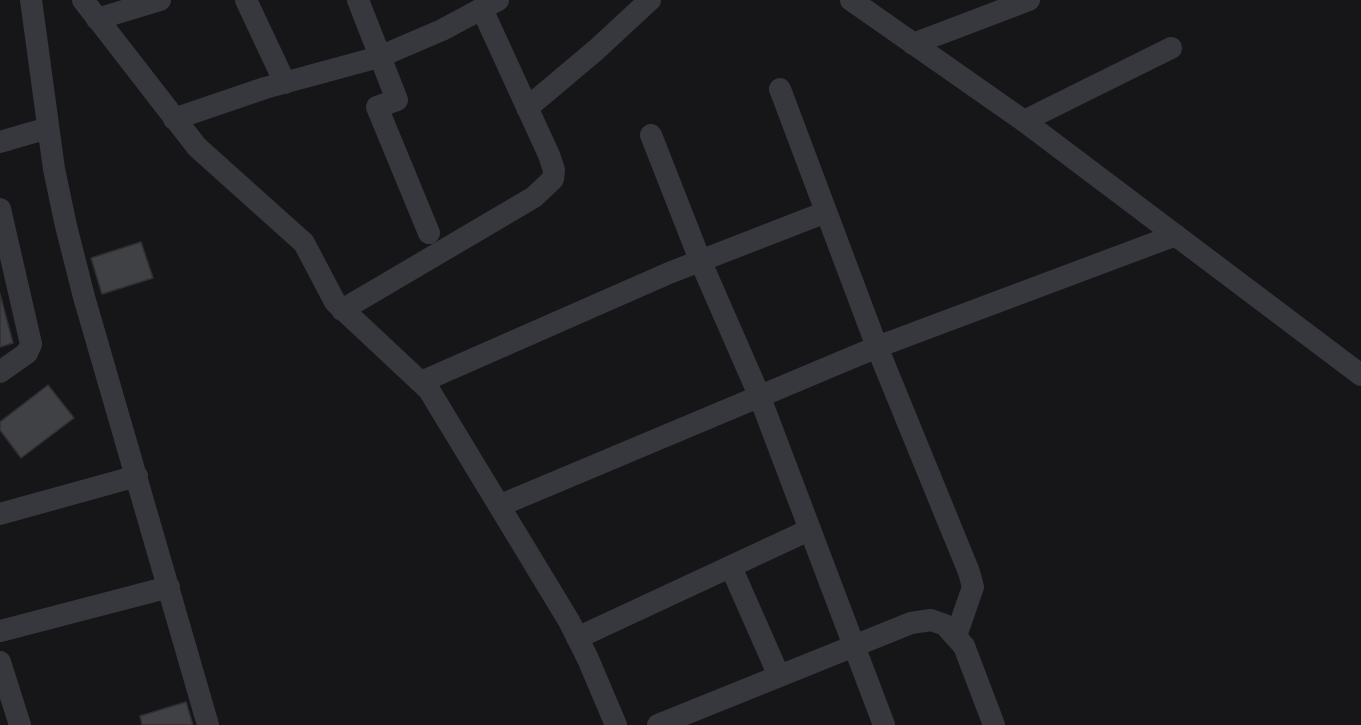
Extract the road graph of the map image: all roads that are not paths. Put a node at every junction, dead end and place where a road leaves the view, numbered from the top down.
1 (30, 0) edge
2 (83, 0) edge
3 (160, 0) edge
4 (246, 0) edge
5 (358, 0) edge
6 (650, 0) edge
7 (850, 0) edge
8 (1029, 0) edge
9 (490, 4) edge
10 (97, 18) junction
11 (914, 44) junction
12 (1171, 48) dead end
13 (379, 57) junction
14 (285, 83) junction
15 (780, 89) dead end
16 (527, 108) junction
17 (174, 119) junction
18 (1024, 121) junction
19 (48, 128) junction
20 (651, 135) dead end
21 (0, 142) edge
22 (0, 209) edge
23 (826, 212) junction
24 (429, 233) dead end
25 (1176, 235) junction
26 (700, 260) junction
27 (342, 310) junction
28 (877, 347) junction
29 (0, 372) edge
30 (1361, 375) edge
31 (421, 382) junction
32 (759, 395) junction
33 (137, 477) junction
34 (501, 505) junction
35 (0, 514) edge
36 (809, 530) junction
37 (731, 567) junction
38 (169, 587) junction
39 (0, 631) edge
40 (956, 636) junction
41 (577, 638) junction
42 (853, 646) junction
43 (0, 662) edge
44 (779, 676) junction
45 (20, 725) edge
46 (208, 725) edge
47 (616, 725) edge
48 (658, 725) edge
49 (884, 725) edge
50 (994, 725) edge

1 - 19 street
2 - 10 street
3 - 10 street
4 - 14 street
5 - 13 street
6 - 16 street
7 - 11 street
8 - 11 street
9 - 13 street
9 - 16 street
10 - 17 street
11 - 18 street
12 - 18 street
13 - 14 street
13 - 24 street
14 - 17 street
15 - 23 street
16 - 27 street
17 - 27 street
18 - 25 street
19 - 21 street
19 - 33 street
20 - 26 street
22 - 29 street
23 - 26 street
23 - 28 street
25 - 28 street
25 - 30 street
26 - 31 street
26 - 32 street
27 - 31 street
28 - 32 street
28 - 40 street
31 - 34 street
32 - 34 street
32 - 36 street
33 - 35 street
33 - 38 street
34 - 41 street
36 - 37 street
36 - 42 street
37 - 41 street
37 - 44 street
38 - 39 street
38 - 46 street
40 - 42 street
40 - 50 street
41 - 47 street
42 - 44 street
42 - 49 street
43 - 45 street
44 - 48 street

